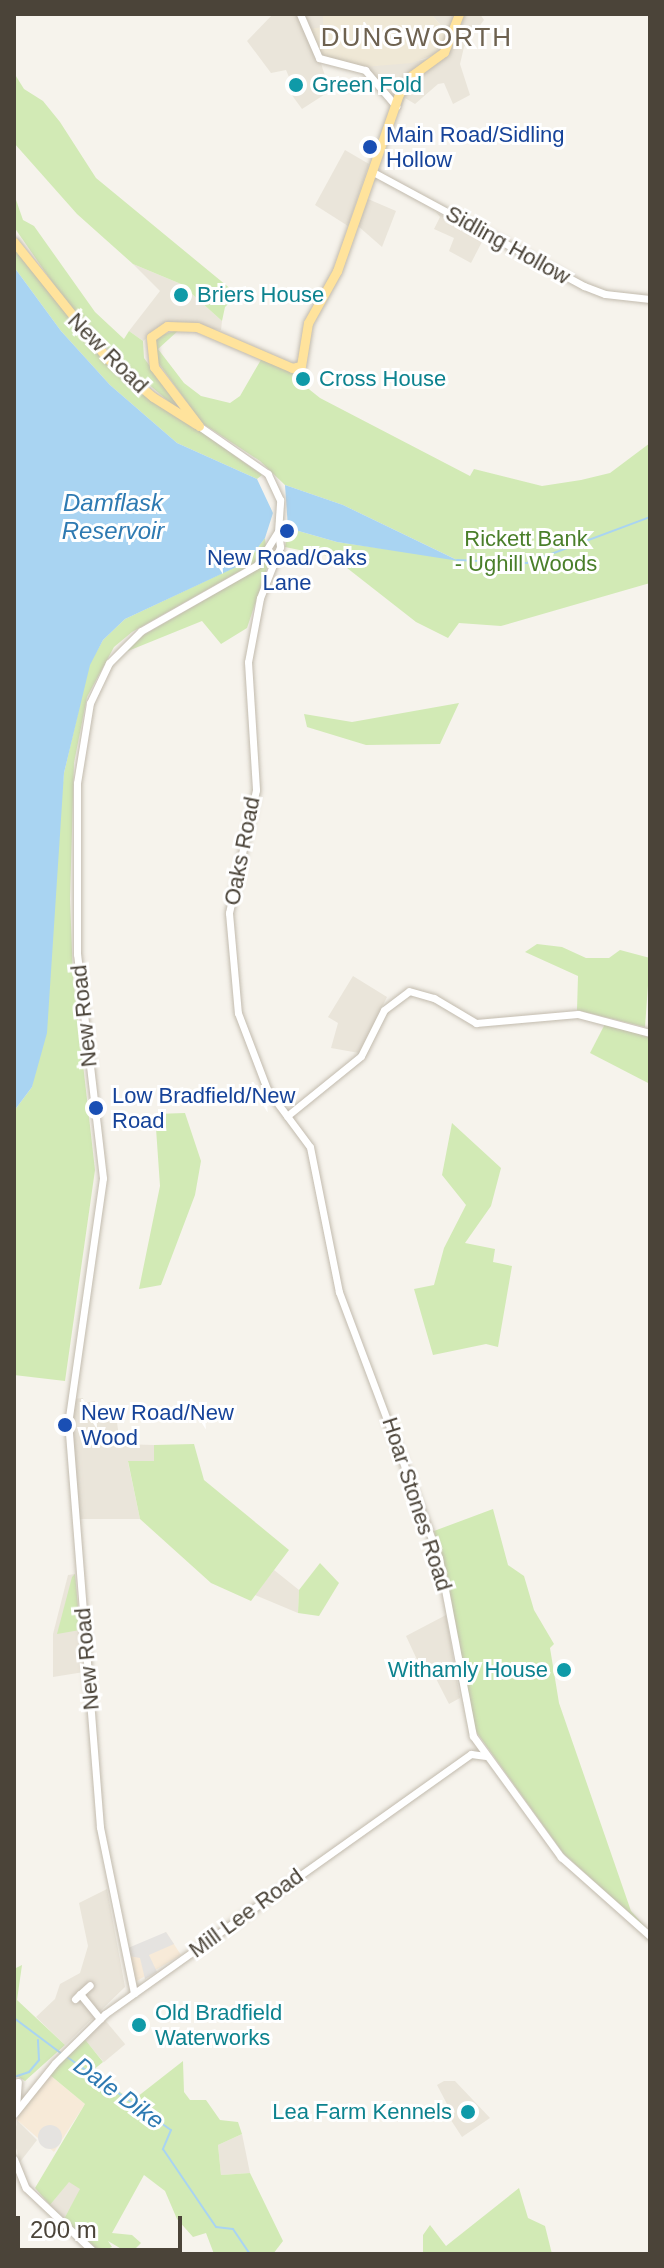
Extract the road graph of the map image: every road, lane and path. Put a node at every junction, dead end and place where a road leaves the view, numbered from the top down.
1 (300, 14) edge
2 (459, 14) edge
3 (396, 106) junction
4 (373, 172) junction
5 (14, 242) edge
6 (650, 299) edge
7 (199, 426) junction
8 (278, 532) junction
9 (650, 1033) edge
10 (287, 1116) junction
11 (474, 1740) junction
12 (471, 1754) junction
13 (486, 1756) junction
14 (650, 1936) edge
15 (90, 1985) dead end
16 (134, 1993) junction
17 (100, 2019) junction
18 (16, 2080) edge
19 (34, 2087) junction
20 (15, 2111) edge
21 (14, 2160) edge
22 (18, 2181) edge
23 (96, 2254) edge

1 - 3 street
2 - 3 main road
3 - 4 main road
4 - 6 street, Sidling Hollow
4 - 7 main road
5 - 7 main road, New Road
7 - 8 street, New Road
8 - 10 street, Oaks Road
8 - 16 street, New Road
9 - 10 street
10 - 11 street, Hoar Stones Road
11 - 12 street
11 - 13 street, Hoar Stones Road
12 - 13 street
12 - 16 street, Mill Lee Road
13 - 14 street, Hoar Stones Road
15 - 17 street
16 - 17 street, Mill Lee Road
17 - 19 street, Mill Lee Road
18 - 19 street
18 - 20 street
19 - 20 street, Mill Lee Road
21 - 22 street
22 - 23 street

